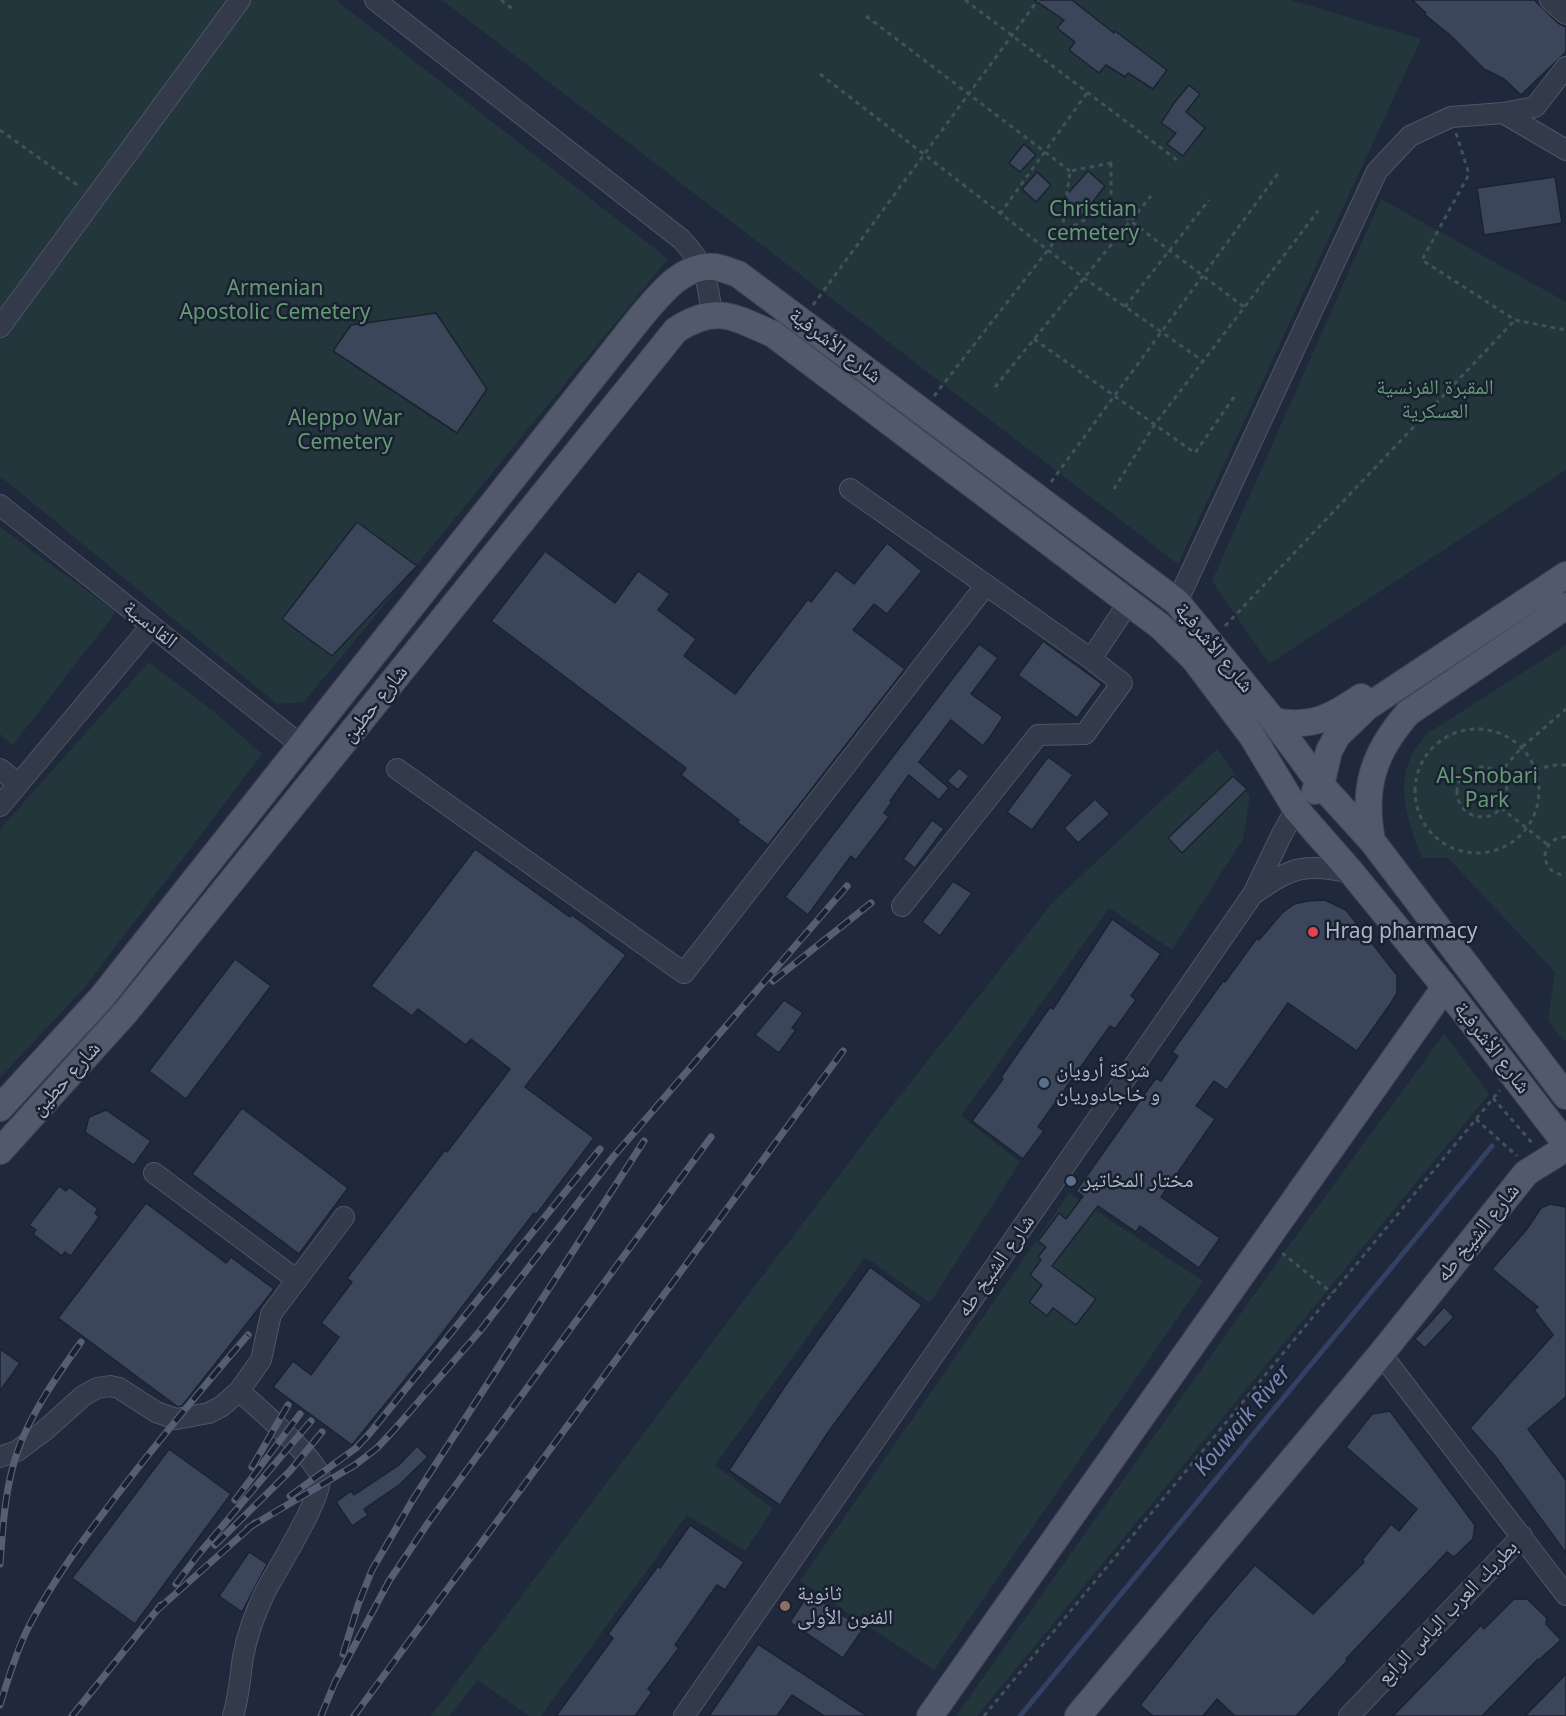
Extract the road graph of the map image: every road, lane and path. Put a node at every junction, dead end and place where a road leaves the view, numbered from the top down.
1 (240, 0) edge
2 (375, 0) edge
3 (501, 0) edge
4 (965, 0) edge
5 (1038, 0) edge
6 (1550, 0) edge
7 (514, 10) dead end
8 (1566, 14) edge
9 (866, 16) dead end
10 (1012, 36) junction
11 (1566, 67) edge
12 (820, 74) dead end
13 (969, 93) junction
14 (1087, 93) junction
15 (1503, 113) junction
16 (1451, 117) junction
17 (0, 130) edge
18 (1566, 150) edge
19 (1045, 152) junction
20 (924, 155) junction
21 (1177, 160) dead end
22 (1070, 171) junction
23 (1279, 172) dead end
24 (1151, 196) dead end
25 (96, 199) junction
26 (1209, 200) dead end
27 (1111, 206) junction
28 (1318, 211) dead end
29 (1000, 214) junction
30 (1131, 221) junction
31 (1062, 232) junction
32 (1048, 251) junction
33 (1169, 251) junction
34 (703, 267) junction
35 (1203, 276) junction
36 (1084, 279) junction
37 (1125, 307) junction
38 (1244, 307) junction
39 (712, 314) junction
40 (801, 320) junction
41 (1515, 321) junction
42 (0, 327) edge
43 (1566, 330) edge
44 (1161, 333) junction
45 (1034, 339) junction
46 (1203, 361) junction
47 (995, 387) dead end
48 (1115, 395) junction
49 (1234, 397) dead end
50 (923, 411) junction
51 (1155, 424) junction
52 (850, 489) dead end
53 (1114, 489) dead end
54 (1040, 498) junction
55 (0, 505) edge
56 (1566, 575) edge
57 (986, 585) junction
58 (1129, 602) junction
59 (1177, 602) junction
60 (1566, 606) edge
61 (151, 626) junction
62 (1210, 642) junction
63 (1442, 658) junction
64 (1091, 659) junction
65 (1566, 709) edge
66 (1274, 721) junction
67 (301, 745) junction
68 (1521, 748) junction
69 (1566, 765) edge
70 (0, 769) edge
71 (397, 769) dead end
72 (1535, 770) junction
73 (1499, 774) junction
74 (18, 784) junction
75 (1322, 785) junction
76 (0, 806) edge
77 (1296, 808) junction
78 (1502, 808) junction
79 (1527, 829) junction
80 (1566, 837) edge
81 (1372, 841) junction
82 (1548, 845) junction
83 (1352, 873) junction
84 (1566, 874) edge
85 (1253, 894) junction
86 (902, 906) dead end
87 (1445, 987) junction
88 (1512, 1074) junction
89 (1566, 1096) edge
90 (1493, 1098) junction
91 (0, 1108) edge
92 (1476, 1119) junction
93 (0, 1151) edge
94 (1553, 1156) edge
95 (154, 1173) dead end
96 (344, 1217) dead end
97 (1266, 1241) junction
98 (297, 1280) junction
99 (1332, 1293) junction
100 (1381, 1354) junction
101 (239, 1391) junction
102 (0, 1457) edge
103 (1522, 1536) junction
104 (1566, 1594) edge
105 (233, 1716) edge
106 (684, 1716) edge
107 (930, 1716) edge
108 (984, 1716) edge
109 (1078, 1716) edge
110 (1349, 1716) edge

1 - 25 street
2 - 34 street
3 - 7 path
4 - 10 path
5 - 10 path
6 - 8 street
9 - 13 path
10 - 13 path
10 - 14 path
11 - 15 street
12 - 20 path
13 - 19 path
13 - 20 path
14 - 19 path
14 - 21 path
15 - 16 street
15 - 18 street
16 - 41 path
16 - 59 street
17 - 25 path
19 - 22 path
19 - 29 path
20 - 29 path
20 - 40 path
22 - 27 path
22 - 31 path
23 - 35 path
24 - 30 path
25 - 42 street
26 - 33 path
27 - 30 path
27 - 31 path
28 - 38 path
29 - 32 path
30 - 33 path
30 - 36 path
31 - 32 path
32 - 36 path
32 - 50 path
33 - 35 path
33 - 37 path
34 - 39 street
34 - 40 main road, شارع الأشرفية
34 - 67 main road, شارع حطين
35 - 38 path
35 - 44 path
36 - 37 path
36 - 45 path
37 - 44 path
38 - 46 path
39 - 58 main road, شارع الأشرفية
39 - 93 main road, شارع حطين
40 - 50 main road, شارع الأشرفية
41 - 43 path
41 - 62 path
44 - 46 path
44 - 48 path
45 - 47 path
45 - 48 path
46 - 51 path
48 - 51 path
48 - 54 path
49 - 51 path
50 - 54 main road, شارع الأشرفية
51 - 53 path
52 - 57 street
54 - 59 main road, شارع الأشرفية
55 - 61 street, القادسية
56 - 63 main road
57 - 64 street
57 - 71 street
58 - 64 street
58 - 77 main road, شارع الأشرفية
59 - 62 main road, شارع الأشرفية
60 - 81 main road
61 - 67 street, القادسية
61 - 74 street
62 - 66 main road, شارع الأشرفية
63 - 66 main road
63 - 75 main road
64 - 86 street
65 - 68 path
66 - 75 main road, شارع الأشرفية
67 - 91 main road, شارع حطين
68 - 72 path
68 - 73 path
68 - 79 path
69 - 72 path
70 - 74 street
72 - 79 path
73 - 78 path
73 - 78 path
74 - 76 street
75 - 77 main road
75 - 81 main road, شارع الأشرفية
77 - 83 main road, شارع الأشرفية
77 - 85 street, شارع الشيخ طه
78 - 79 path
79 - 82 path
80 - 82 path
81 - 89 main road, شارع الأشرفية
82 - 84 path
83 - 85 street
83 - 87 main road, شارع الأشرفية
85 - 106 street, شارع الشيخ طه
87 - 88 main road, شارع الأشرفية
87 - 97 main road
88 - 90 path
88 - 94 main road, شارع الأشرفية
90 - 92 path
90 - 94 path
92 - 94 path
92 - 99 path
94 - 100 main road, شارع الشيخ طه
95 - 98 street
96 - 98 street
97 - 99 path
97 - 107 main road
98 - 101 street
99 - 108 path
100 - 103 street
100 - 109 main road, شارع الشيخ طه
101 - 102 street
101 - 105 street
103 - 104 street
103 - 110 street, بطريك العرب الياس الرابع

